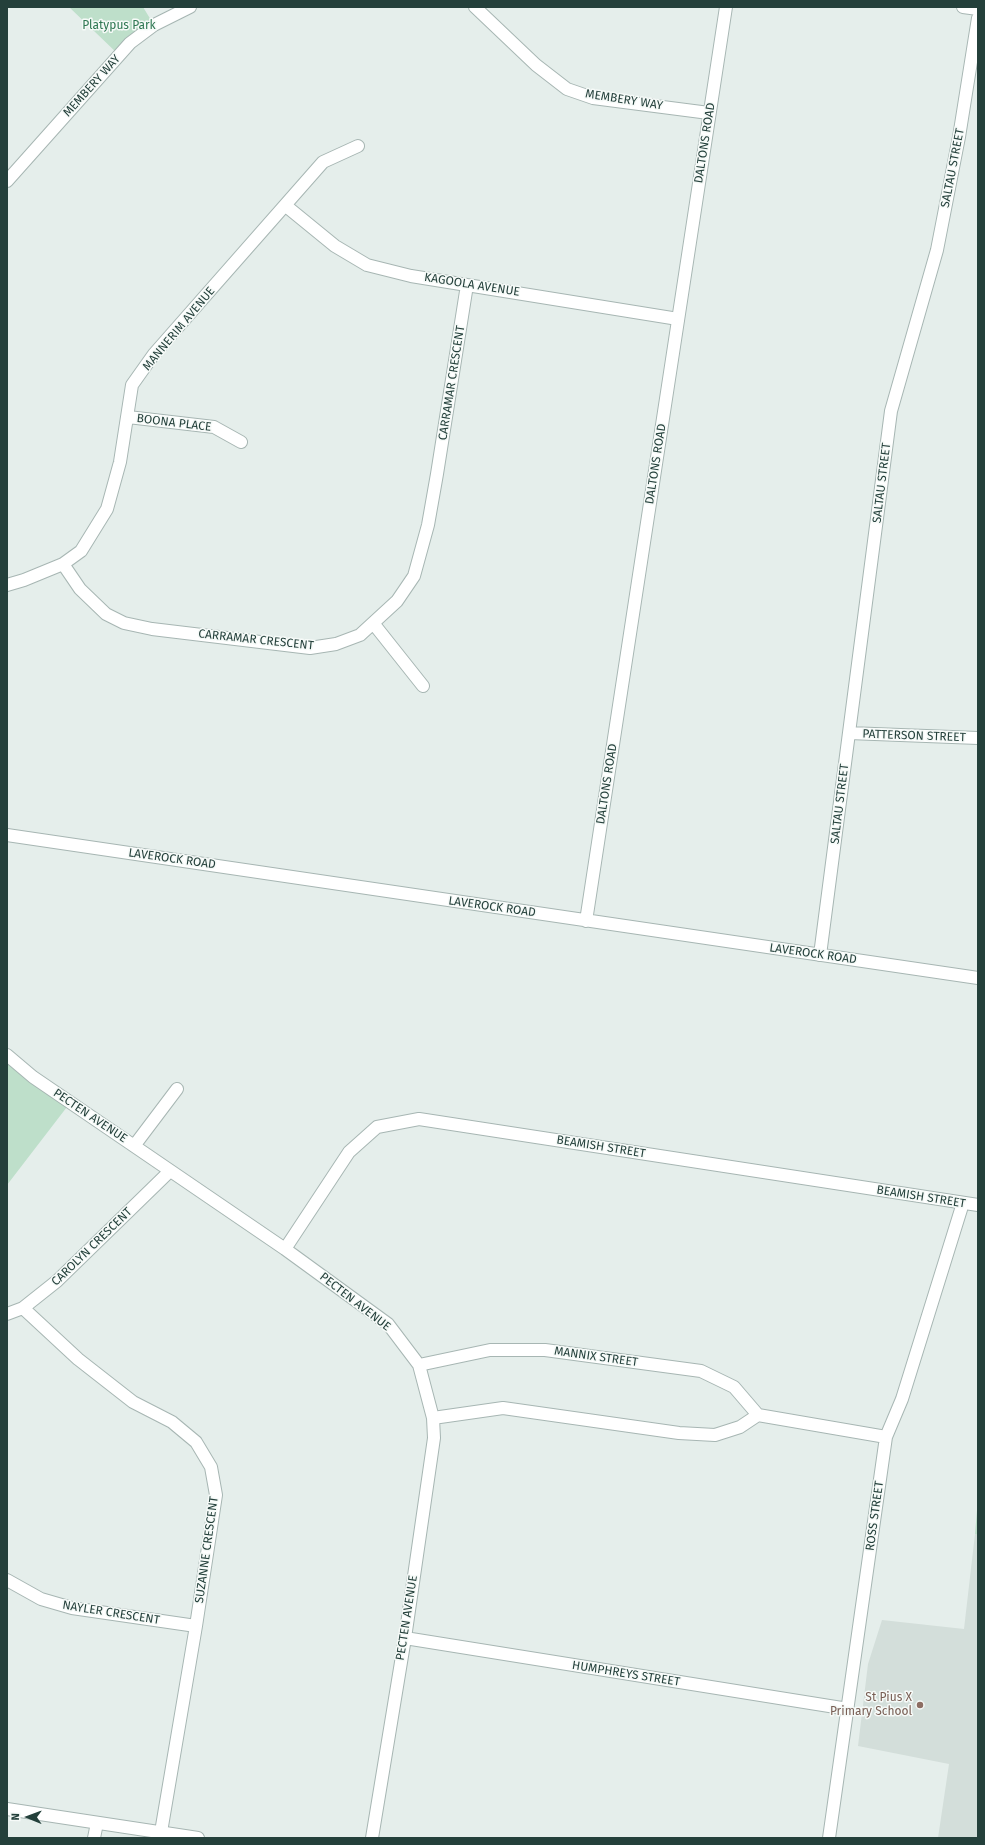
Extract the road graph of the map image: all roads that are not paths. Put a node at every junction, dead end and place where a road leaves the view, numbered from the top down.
1 (190, 7) edge
2 (475, 7) edge
3 (726, 7) edge
4 (963, 7) edge
5 (978, 9) edge
6 (978, 18) edge
7 (709, 113) junction
8 (358, 146) dead end
9 (7, 180) edge
10 (286, 206) junction
11 (467, 284) junction
12 (678, 319) junction
13 (128, 417) junction
14 (241, 442) dead end
15 (63, 564) junction
16 (7, 585) edge
17 (372, 623) junction
18 (423, 686) dead end
19 (849, 733) junction
20 (978, 738) edge
21 (7, 835) edge
22 (586, 921) junction
23 (820, 955) junction
24 (978, 978) edge
25 (7, 1055) edge
26 (177, 1090) dead end
27 (134, 1146) junction
28 (170, 1171) junction
29 (963, 1203) junction
30 (978, 1205) edge
31 (285, 1249) junction
32 (23, 1308) junction
33 (7, 1314) edge
34 (419, 1365) junction
35 (758, 1415) junction
36 (433, 1418) junction
37 (886, 1437) junction
38 (7, 1580) edge
39 (196, 1626) junction
40 (405, 1638) junction
41 (848, 1709) junction
42 (7, 1809) edge
43 (97, 1823) junction
44 (161, 1832) junction
45 (94, 1838) edge
46 (198, 1838) edge
47 (372, 1838) edge
48 (829, 1838) edge

1 - 9 street, MEMBERY WAY
2 - 7 street, MEMBERY WAY
3 - 7 street, DALTONS ROAD
4 - 5 street
6 - 19 street, SALTAU STREET
7 - 12 street, DALTONS ROAD
8 - 10 street, MANNERIM AVENUE
10 - 11 street, KAGOOLA AVENUE
10 - 13 street, MANNERIM AVENUE
11 - 12 street, KAGOOLA AVENUE
11 - 17 street, CARRAMAR CRESCENT
12 - 22 street, DALTONS ROAD
13 - 14 street, BOONA PLACE
13 - 15 street, MANNERIM AVENUE
15 - 16 street, MANNERIM AVENUE
15 - 17 street, CARRAMAR CRESCENT
17 - 18 street
19 - 20 street, PATTERSON STREET
19 - 23 street, SALTAU STREET
21 - 22 street, LAVEROCK ROAD
22 - 23 street, LAVEROCK ROAD
23 - 24 street, LAVEROCK ROAD
25 - 27 street, PECTEN AVENUE
26 - 27 street
27 - 28 street, PECTEN AVENUE
28 - 31 street, PECTEN AVENUE
28 - 32 street, CAROLYN CRESCENT
29 - 30 street, BEAMISH STREET
29 - 31 street, BEAMISH STREET
29 - 37 street, ROSS STREET
31 - 34 street, PECTEN AVENUE
32 - 33 street, CAROLYN CRESCENT
32 - 39 street, SUZANNE CRESCENT
34 - 35 street, MANNIX STREET
34 - 36 street, PECTEN AVENUE
35 - 36 street
35 - 37 street
36 - 40 street, PECTEN AVENUE
37 - 41 street, ROSS STREET
38 - 39 street, NAYLER CRESCENT
39 - 44 street, SUZANNE CRESCENT
40 - 41 street, HUMPHREYS STREET
40 - 47 street, PECTEN AVENUE
41 - 48 street, ROSS STREET
42 - 43 street
43 - 44 street
43 - 45 street
44 - 46 street

